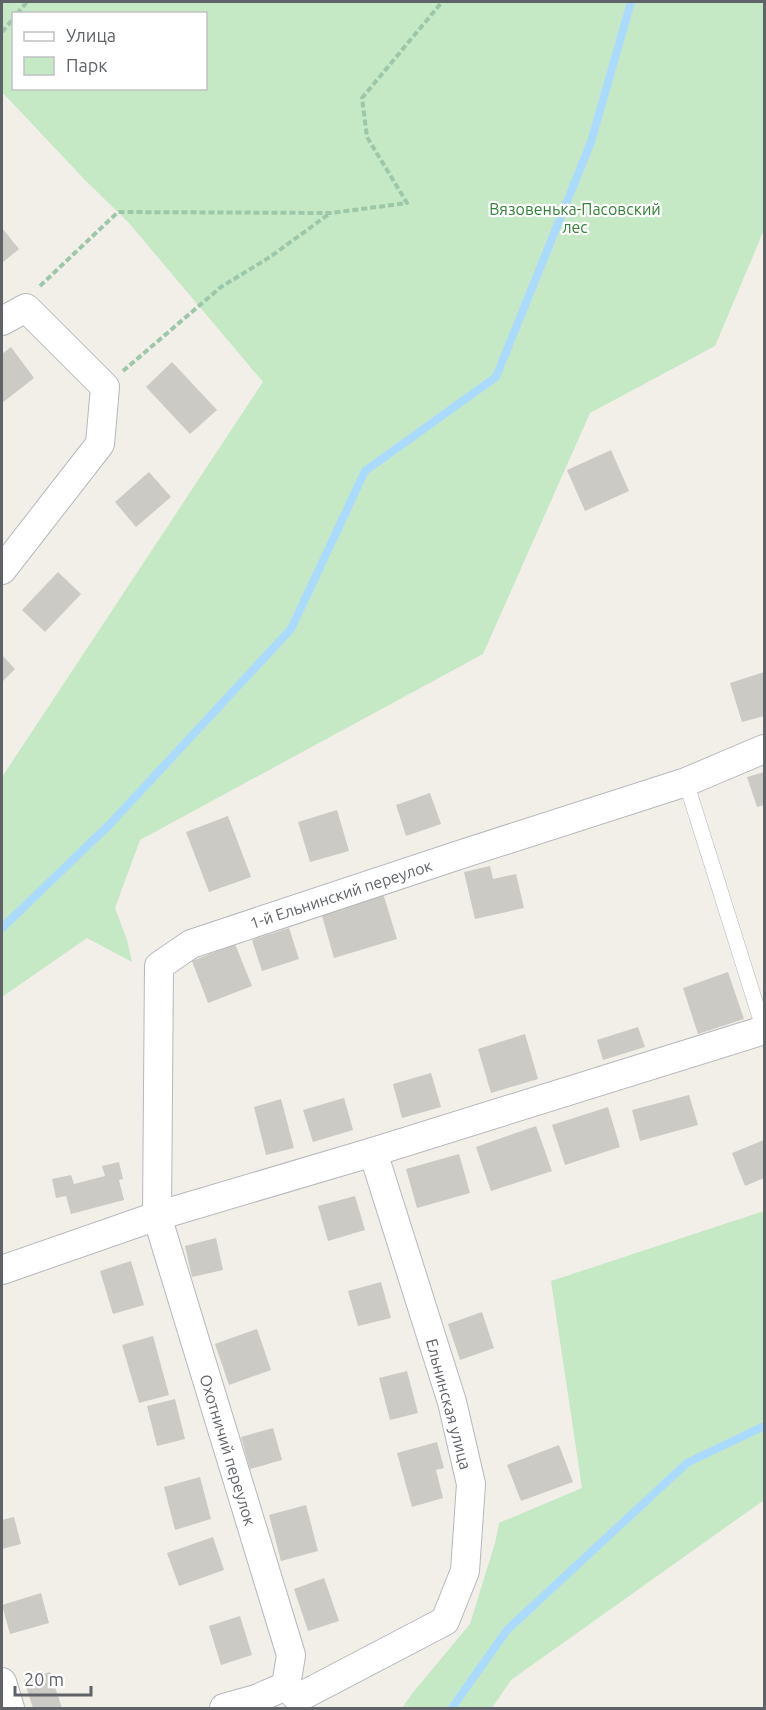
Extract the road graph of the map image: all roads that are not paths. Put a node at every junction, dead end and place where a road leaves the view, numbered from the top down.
1 (14, 315) edge
2 (2, 570) edge
3 (765, 749) edge
4 (686, 782) junction
5 (764, 1030) edge
6 (373, 1152) junction
7 (156, 1216) junction
8 (2, 1270) edge
9 (2, 1682) edge
10 (286, 1686) junction
11 (10, 1708) edge
12 (224, 1708) edge

1 - 2 street
3 - 4 street, 1-й Ельнинский переулок
4 - 5 lane
4 - 7 street, 1-й Ельнинский переулок
5 - 6 street
6 - 7 street
6 - 10 street, Ельнинская улица
7 - 8 street
7 - 10 street, Охотничий переулок
9 - 11 street
10 - 12 street

